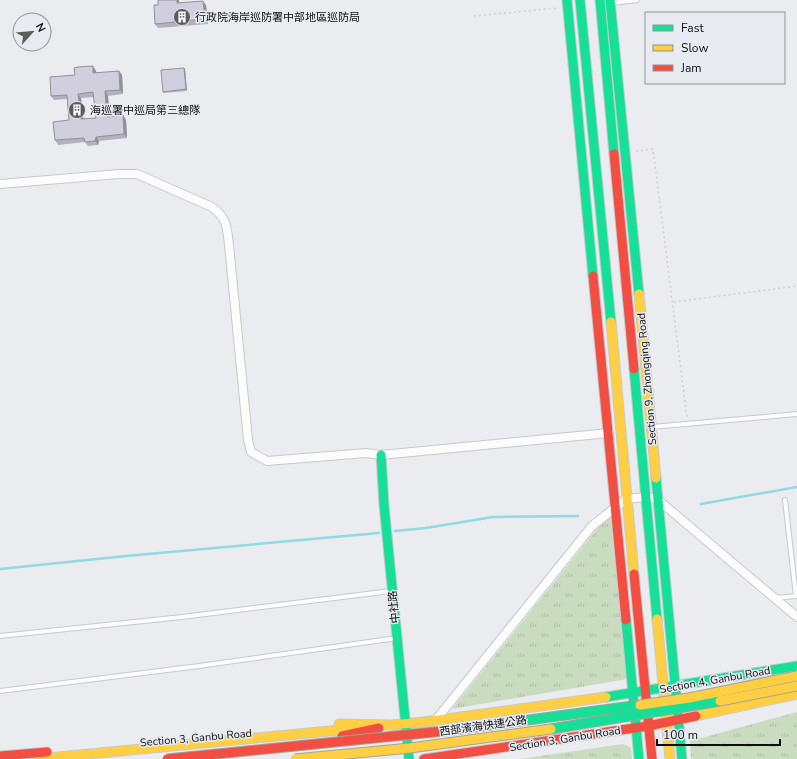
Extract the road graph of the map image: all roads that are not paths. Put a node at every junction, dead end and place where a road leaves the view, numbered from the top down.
1 (580, 0) edge
2 (600, 0) edge
3 (637, 0) edge
4 (610, 2) edge
5 (568, 4) edge
6 (0, 184) edge
7 (797, 414) edge
8 (652, 427) junction
9 (609, 433) junction
10 (381, 455) junction
11 (645, 497) junction
12 (626, 499) junction
13 (657, 499) junction
14 (785, 500) dead end
15 (614, 509) junction
16 (393, 591) junction
17 (796, 596) edge
18 (775, 598) junction
19 (797, 617) edge
20 (0, 636) edge
21 (397, 638) junction
22 (797, 666) edge
23 (797, 676) edge
24 (797, 686) edge
25 (675, 688) junction
26 (663, 689) junction
27 (0, 691) edge
28 (645, 692) junction
29 (632, 694) junction
30 (797, 694) edge
31 (678, 719) junction
32 (435, 720) junction
33 (666, 722) junction
34 (406, 724) junction
35 (392, 725) junction
36 (648, 726) junction
37 (636, 728) junction
38 (0, 756) edge
39 (409, 757) edge
40 (462, 757) edge
41 (37, 759) edge
42 (102, 759) edge
43 (167, 759) edge
44 (295, 759) edge
45 (360, 759) edge
46 (426, 759) edge
47 (434, 759) edge
48 (639, 759) edge
49 (652, 759) edge
50 (670, 759) edge
51 (682, 759) edge

1 - 12 main road
2 - 11 main road, Section 9, Zhongqing Road
3 - 4 lane
4 - 8 main road, Section 9, Zhongqing Road
5 - 9 main road
6 - 10 street
7 - 8 lane
8 - 13 main road, Section 9, Zhongqing Road
9 - 10 street
9 - 15 main road
10 - 16 main road, 中社路
11 - 12 street
11 - 13 street
11 - 26 main road, Section 9, Zhongqing Road
12 - 15 street
12 - 28 main road
13 - 18 street
13 - 25 main road, Section 9, Zhongqing Road
14 - 17 lane
15 - 29 main road
15 - 32 street
16 - 20 lane
16 - 21 main road, 中社路
17 - 18 lane
18 - 19 street
21 - 27 lane
21 - 34 main road, 中社路
22 - 25 main road, Section 4, Ganbu Road
23 - 43 main road, 西部濱海快速公路, bridge
24 - 44 main road, 西部濱海快速公路, bridge
25 - 26 main road, Section 4, Ganbu Road
25 - 31 main road, Section 9, Zhongqing Road
26 - 28 main road, Section 4, Ganbu Road
26 - 33 main road, Section 9, Zhongqing Road
28 - 29 main road, Section 4, Ganbu Road
28 - 36 main road
29 - 32 main road, Section 3, Ganbu Road
29 - 37 main road
30 - 31 main road
31 - 33 main road, Section 3, Ganbu Road
31 - 51 main road, Section 9, Zhongqing Road
32 - 34 main road, Section 3, Ganbu Road
33 - 36 main road, Section 3, Ganbu Road
33 - 50 main road, Section 9, Zhongqing Road
34 - 35 main road, Section 3, Ganbu Road
34 - 39 main road, 中社路
35 - 38 main road, Section 3, Ganbu Road
35 - 41 main road, Section 3, Ganbu Road
35 - 42 main road, Section 3, Ganbu Road
36 - 37 main road, Section 3, Ganbu Road
36 - 49 main road
37 - 40 main road, Section 3, Ganbu Road
37 - 48 main road
39 - 45 main road, Section 3, Ganbu Road
39 - 46 main road, Section 3, Ganbu Road
40 - 47 main road, Section 3, Ganbu Road
46 - 47 main road, Section 3, Ganbu Road

